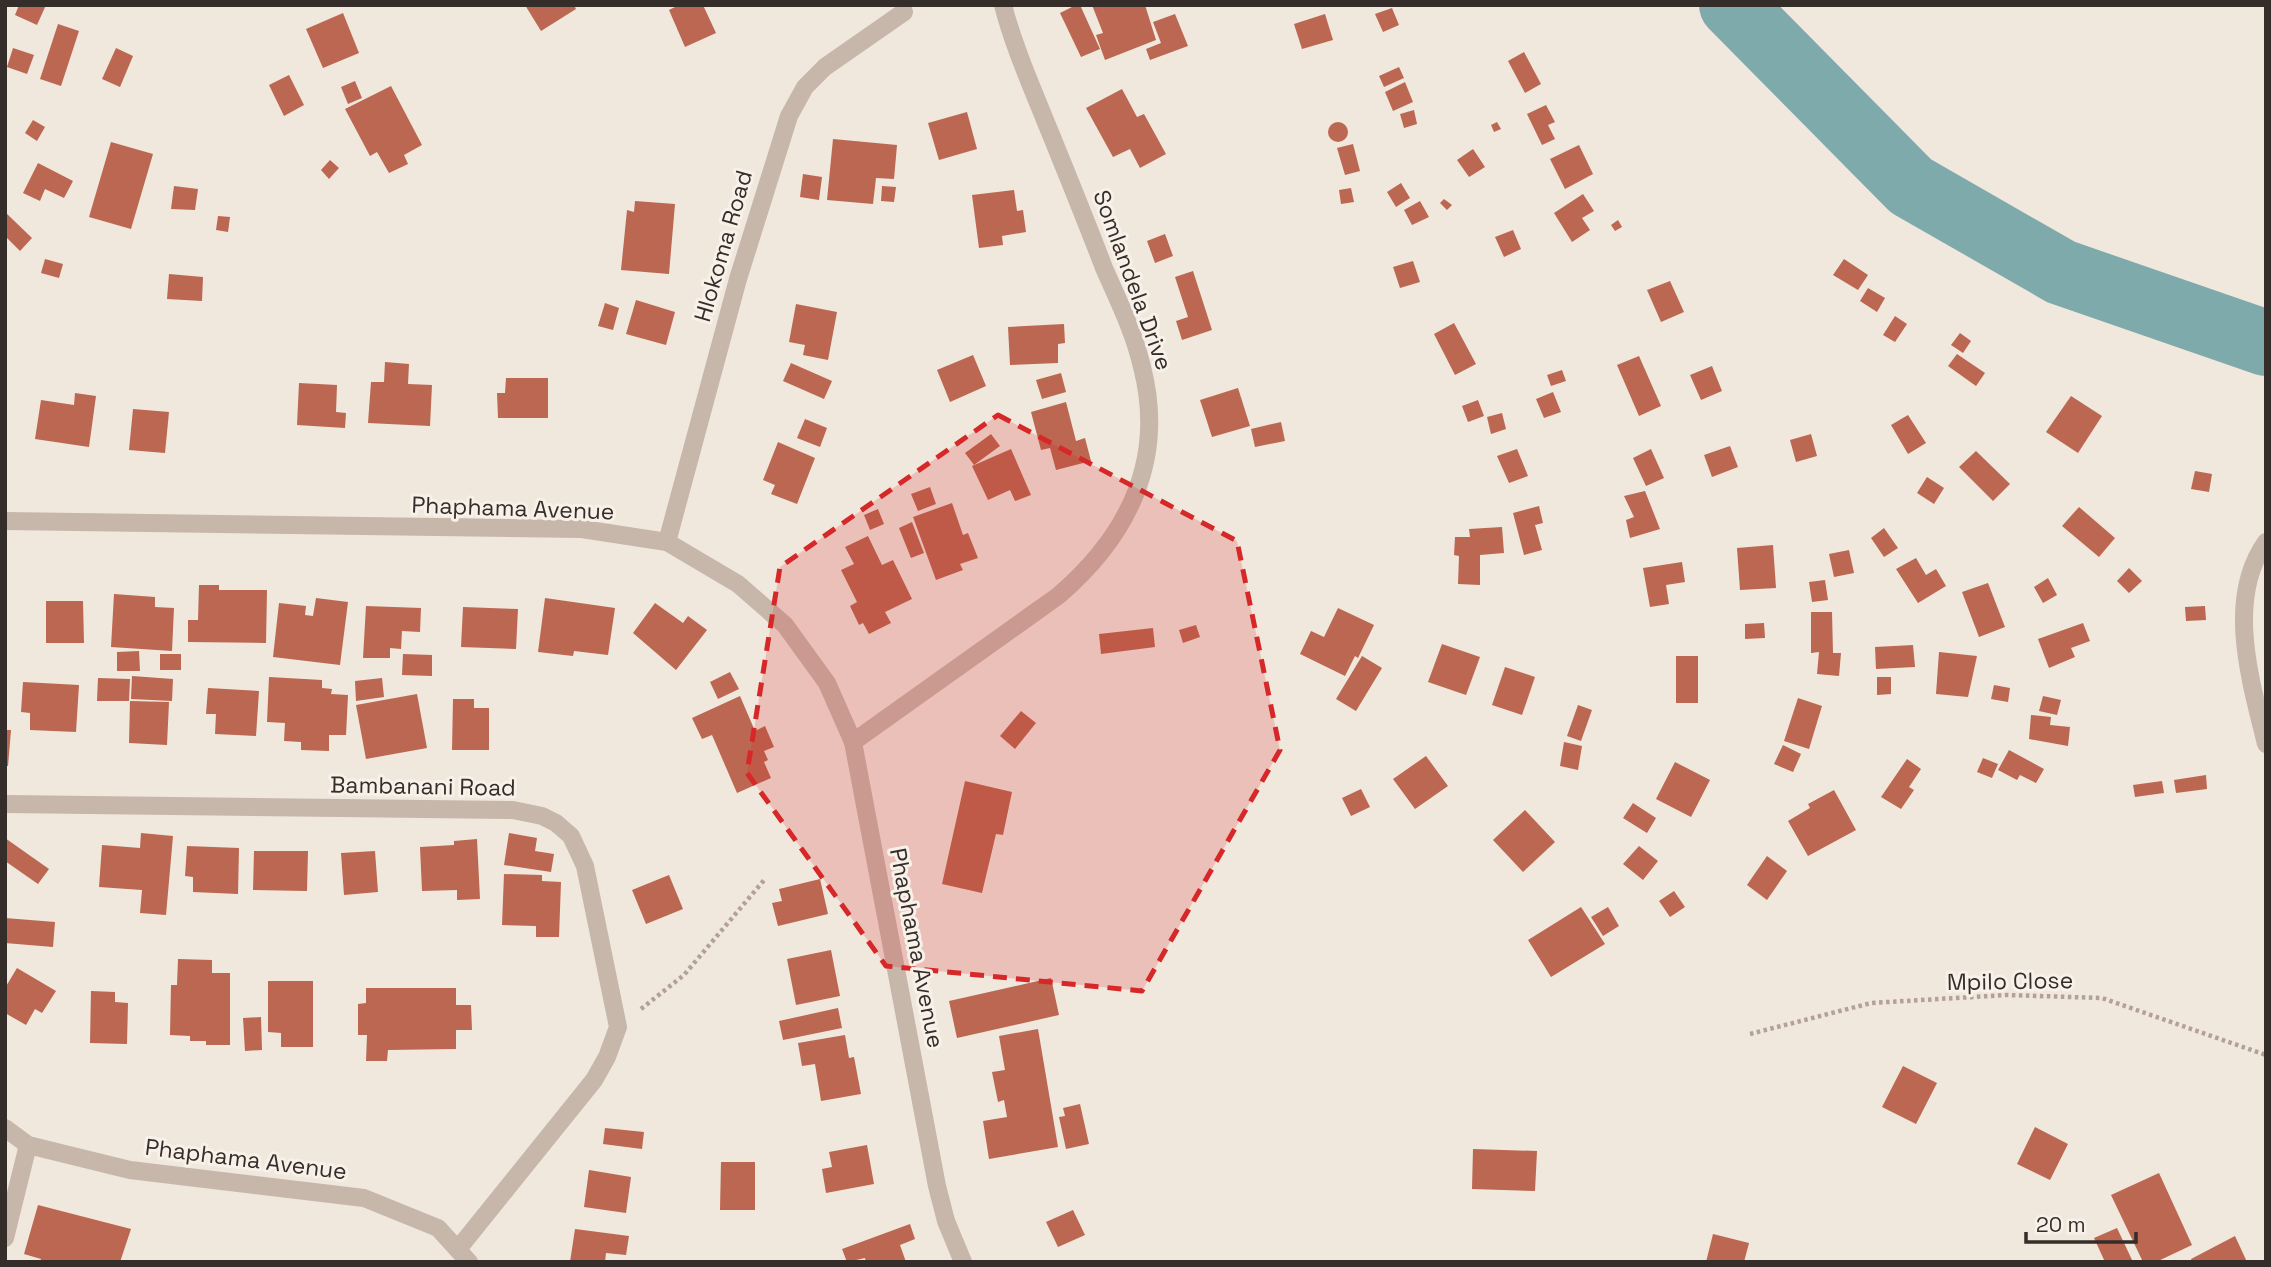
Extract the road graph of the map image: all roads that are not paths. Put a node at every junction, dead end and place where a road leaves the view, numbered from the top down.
1 (1003, 5) edge
2 (904, 12) dead end
3 (5, 521) edge
4 (667, 542) junction
5 (2266, 542) edge
6 (853, 742) junction
7 (2266, 744) edge
8 (5, 804) edge
9 (5, 1128) edge
10 (28, 1145) junction
11 (5, 1238) edge
12 (464, 1255) edge
13 (962, 1262) edge

1 - 6 street, Somlandela Drive
2 - 4 street, Hlokoma Road
3 - 4 street, Phaphama Avenue
4 - 6 street, Phaphama Avenue
5 - 7 street
6 - 13 street, Phaphama Avenue
8 - 12 street, Bambanani Road
9 - 10 street, Phaphama Avenue
10 - 11 street
10 - 12 street, Phaphama Avenue

